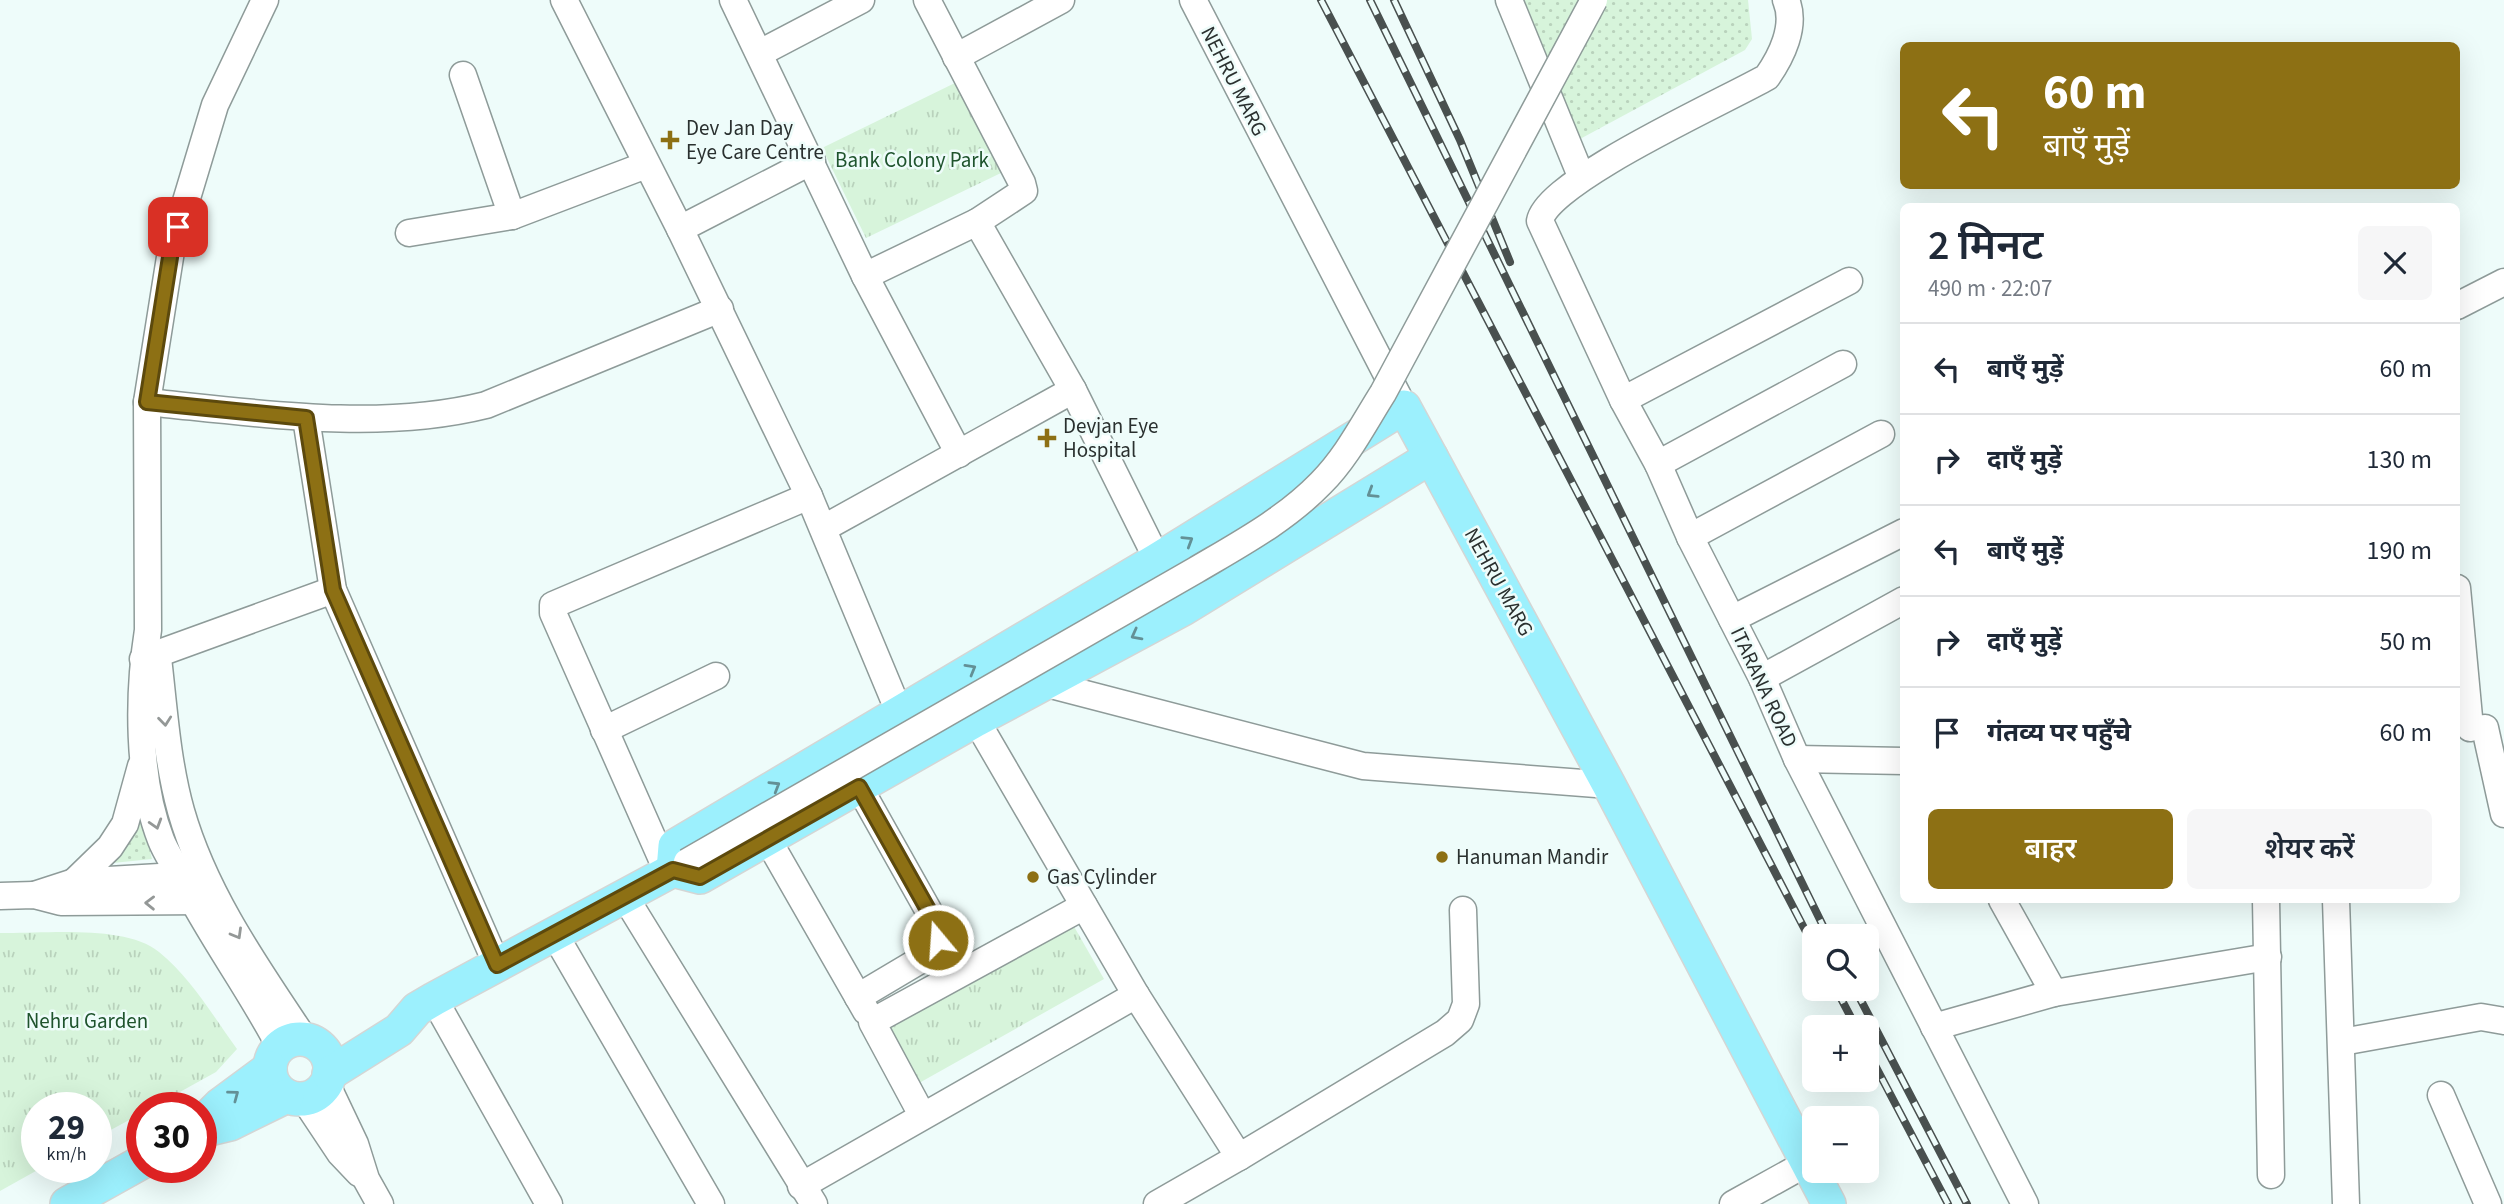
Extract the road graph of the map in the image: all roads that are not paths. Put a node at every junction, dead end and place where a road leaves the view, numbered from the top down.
1 (265, 0) edge
2 (564, 0) edge
3 (733, 0) edge
4 (861, 0) edge
5 (927, 0) edge
6 (1061, 0) edge
7 (1193, 0) edge
8 (1509, 0) edge
9 (1594, 0) edge
10 (1786, 0) edge
11 (760, 53) junction
12 (956, 57) junction
13 (463, 75) dead end
14 (812, 161) junction
15 (646, 165) junction
16 (1581, 176) junction
17 (512, 216) junction
18 (977, 222) junction
19 (680, 229) junction
20 (409, 233) dead end
21 (865, 276) junction
22 (1849, 281) dead end
23 (2504, 282) edge
24 (2460, 304) edge
25 (720, 309) junction
26 (1843, 363) dead end
27 (1073, 390) junction
28 (1623, 400) junction
29 (147, 402) junction
30 (1404, 407) junction
31 (306, 418) junction
32 (1881, 434) dead end
33 (959, 454) junction
34 (1431, 457) junction
35 (1658, 464) junction
36 (809, 496) junction
37 (824, 528) junction
38 (1900, 534) edge
39 (1690, 537) junction
40 (1157, 560) junction
41 (333, 590) junction
42 (1900, 602) edge
43 (2460, 608) edge
44 (1183, 610) junction
45 (1732, 619) junction
46 (150, 648) junction
47 (716, 676) dead end
48 (1762, 678) junction
49 (1047, 684) junction
50 (898, 712) junction
51 (976, 720) junction
52 (2479, 728) edge
53 (604, 730) junction
54 (917, 755) junction
55 (143, 757) junction
56 (1797, 759) junction
57 (1900, 761) edge
58 (1609, 785) junction
59 (859, 787) junction
60 (2504, 814) edge
61 (768, 840) junction
62 (676, 868) junction
63 (193, 875) junction
64 (74, 882) junction
65 (34, 895) junction
66 (0, 896) edge
67 (625, 897) junction
68 (205, 901) junction
69 (2004, 903) edge
70 (2266, 903) edge
71 (2336, 903) edge
72 (1084, 906) junction
73 (1463, 910) dead end
74 (555, 935) junction
75 (2268, 957) junction
76 (497, 965) junction
77 (2054, 993) junction
78 (1136, 995) junction
79 (858, 998) junction
80 (426, 1004) junction
81 (2504, 1021) edge
82 (872, 1022) junction
83 (1934, 1027) junction
84 (2342, 1042) junction
85 (303, 1069) junction
86 (2441, 1095) dead end
87 (217, 1108) edge
88 (922, 1115) junction
89 (217, 1127) edge
90 (1802, 1153) edge
91 (1239, 1157) junction
92 (1802, 1166) edge
93 (126, 1171) edge
94 (2270, 1175) dead end
95 (1818, 1183) edge
96 (1821, 1183) edge
97 (808, 1195) edge
98 (67, 1204) edge
99 (380, 1204) edge
100 (549, 1204) edge
101 (711, 1204) edge
102 (1157, 1204) edge
103 (1733, 1204) edge
104 (1829, 1204) edge
105 (1836, 1204) edge
106 (2025, 1204) edge
107 (2346, 1204) edge
108 (2488, 1204) edge

1 - 29 street
2 - 15 street
3 - 11 street
4 - 11 street
5 - 12 street
6 - 12 street
7 - 30 street, NEHRU MARG
8 - 16 street
9 - 62 street, bridge
10 - 16 street, ITARANA ROAD
11 - 14 street
12 - 18 street
13 - 17 street
14 - 19 street
14 - 21 street
15 - 17 street
15 - 19 street
16 - 28 street, ITARANA ROAD
17 - 20 street
18 - 21 street
18 - 27 street
19 - 25 street
21 - 33 street
22 - 28 street
23 - 24 street
25 - 31 street
25 - 36 street
26 - 35 street
27 - 33 street
27 - 40 street
28 - 35 street, ITARANA ROAD
29 - 31 street
29 - 46 street
30 - 34 main road, NEHRU MARG
40 -> 30 main road
31 - 41 street
32 - 39 street
33 - 37 street
34 -> 44 main road
34 - 58 main road, NEHRU MARG
35 - 39 street, ITARANA ROAD
36 - 37 street
36 - 53 street
37 - 50 street
38 - 45 street
39 - 45 street, ITARANA ROAD
40 - 44 street
50 -> 40 main road
41 - 46 street
41 - 76 street
42 - 48 street
43 - 52 street
44 -> 49 main road
45 - 48 street, ITARANA ROAD
46 - 55 street
46 -> 63 street
47 - 53 street
48 - 56 street, ITARANA ROAD
49 - 51 main road
49 - 58 street
50 - 54 street
62 -> 50 main road
51 - 54 main road
51 - 72 street
52 - 60 street
53 - 62 street
54 - 59 main road
55 -> 63 street
55 - 64 street
56 - 57 street
56 - 83 street, ITARANA ROAD
58 - 90 main road, NEHRU MARG
59 - 61 main road
59 - 79 street
61 - 62 main road
61 - 79 street
62 - 67 main road
63 - 64 street
63 - 68 street
64 - 65 street
65 - 66 street
68 -> 65 street
67 - 74 main road
67 - 97 street
68 -> 85 street
69 - 77 street
70 - 75 street
71 - 84 street
72 - 78 street
72 - 82 street
73 - 91 street
74 - 76 main road
74 - 101 street
75 - 77 street
75 - 94 street
76 - 80 main road
77 - 83 street
78 - 88 street
78 - 91 street
79 - 82 street
80 - 85 main road
80 - 100 street
81 - 84 street
82 - 88 street
83 - 106 street, ITARANA ROAD
84 - 107 street
87 -> 85 main road
85 - 89 main road
85 - 99 street
86 - 108 street
88 - 97 street
91 - 102 street
92 - 103 street
93 - 98 main road
95 - 104 main road, NEHRU MARG
96 - 105 main road, NEHRU MARG

